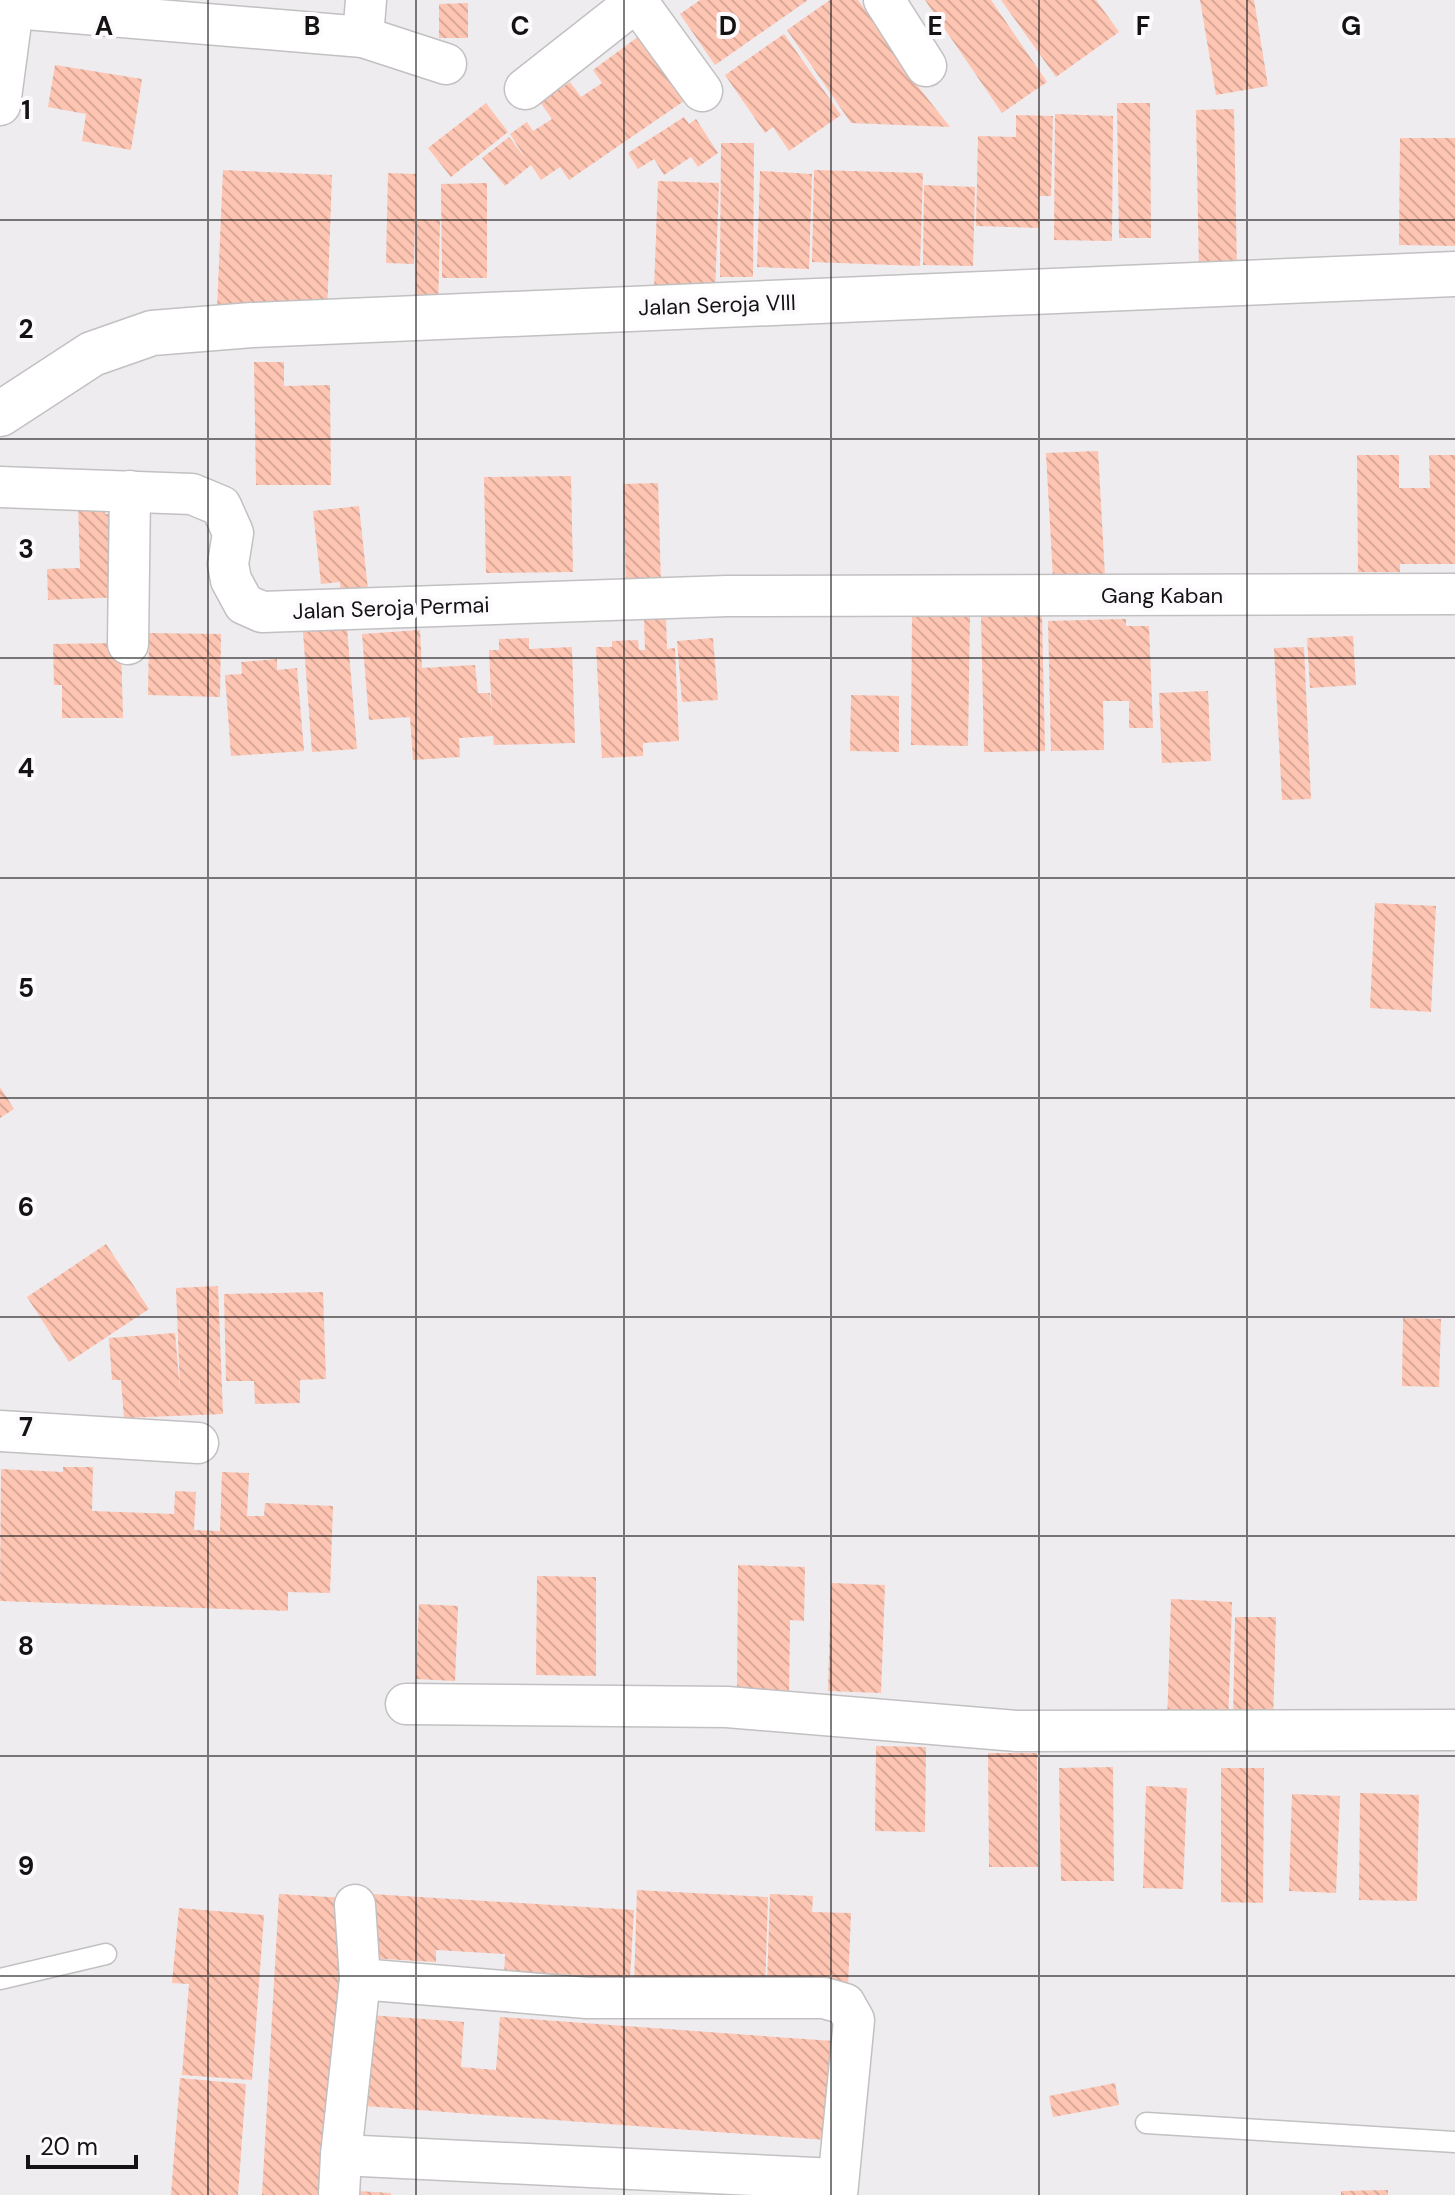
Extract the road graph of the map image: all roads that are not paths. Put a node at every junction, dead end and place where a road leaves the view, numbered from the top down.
1 (637, 0) edge
2 (884, 0) edge
3 (14, 4) edge
4 (365, 19) edge
5 (446, 64) dead end
6 (926, 66) dead end
7 (525, 89) dead end
8 (702, 91) dead end
9 (0, 105) edge
10 (1455, 274) edge
11 (2, 409) edge
12 (0, 487) edge
13 (130, 491) junction
14 (1455, 594) edge
15 (869, 596) joint
16 (128, 644) dead end
17 (4, 1425) edge
18 (198, 1443) dead end
19 (406, 1704) dead end
20 (1455, 1730) edge
21 (355, 1905) dead end
22 (106, 1954) dead end
23 (0, 1979) edge
24 (360, 1979) junction
25 (1146, 2123) dead end
26 (1455, 2142) edge
27 (341, 2155) junction
28 (836, 2187) edge
29 (339, 2195) edge

1 - 7 street
1 - 8 street
2 - 6 street
3 - 4 street
3 - 9 street
4 - 5 street
10 - 11 street, Jalan Seroja VIII
12 - 13 street, Jalan Seroja Permai
13 - 15 street, Jalan Seroja Permai
13 - 16 street
14 - 15 street, Gang Kaban
17 - 18 street
19 - 20 street
21 - 24 street
22 - 23 lane
24 - 27 street
24 - 28 street
25 - 26 lane
27 - 28 street
27 - 29 street

